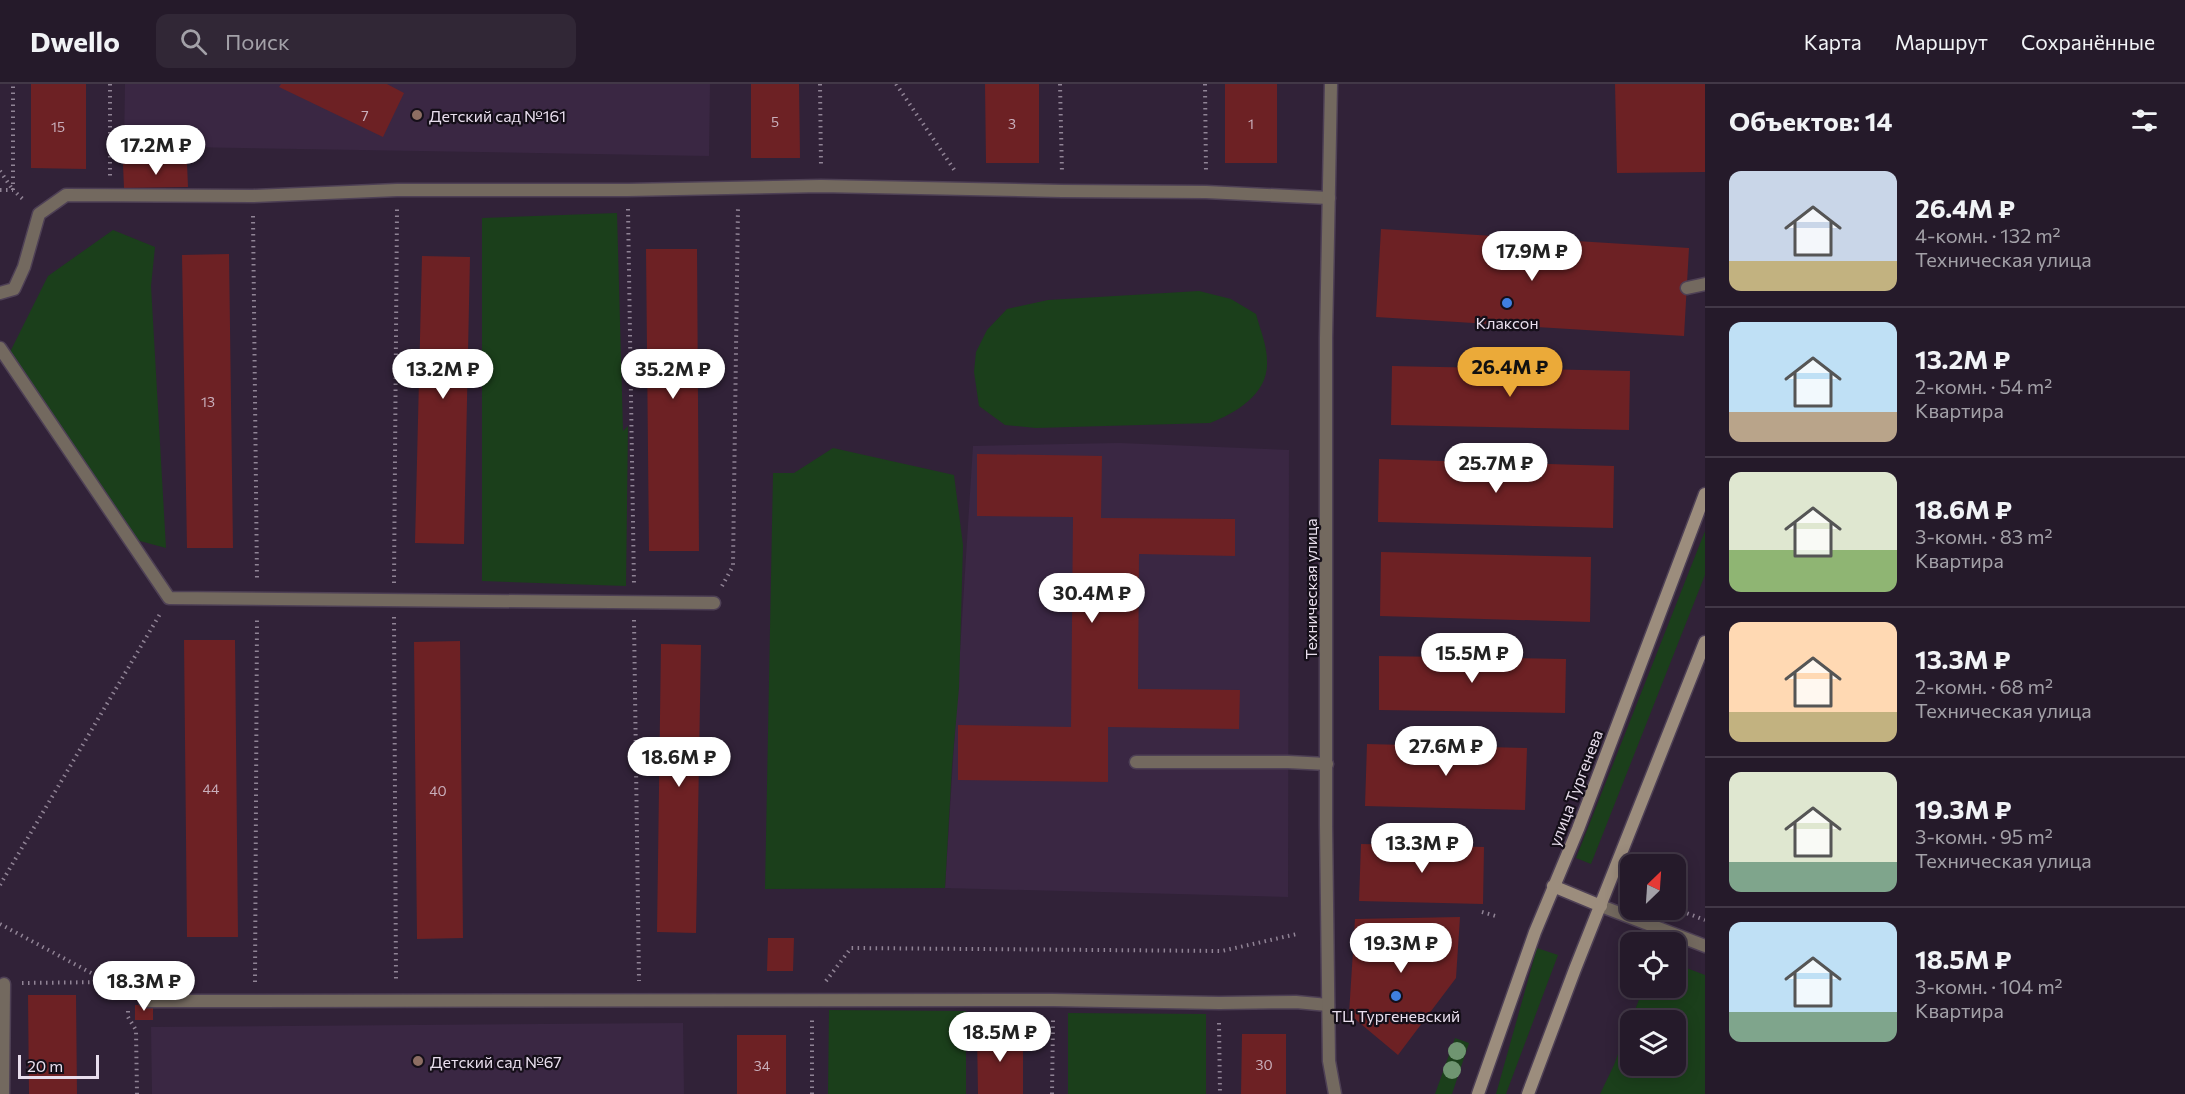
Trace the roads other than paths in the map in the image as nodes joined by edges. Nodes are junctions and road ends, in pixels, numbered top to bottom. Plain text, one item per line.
1 (1331, 84) edge
2 (1329, 198) junction
3 (1705, 284) edge
4 (1687, 288) dead end
5 (0, 293) edge
6 (0, 348) edge
7 (1705, 494) edge
8 (714, 603) road end
9 (1705, 642) edge
10 (1136, 762) dead end
11 (1327, 764) junction
12 (1553, 886) junction
13 (1601, 906) junction
14 (1705, 946) edge
15 (4, 984) road end
16 (145, 1001) road end
17 (1328, 1005) junction
18 (3, 1094) edge
19 (1335, 1094) edge
20 (1478, 1094) edge
21 (1528, 1094) edge

1 - 2 street, Техническая улица
2 - 5 street
2 - 11 street, Техническая улица
3 - 4 street
6 - 8 street
7 - 12 main road, улица Тургенева
9 - 13 main road
10 - 11 street
11 - 17 street, Техническая улица
12 - 13 main road
12 - 20 main road, улица Тургенева
13 - 14 street
13 - 21 main road
15 - 18 street
16 - 17 street
17 - 19 street, Техническая улица

